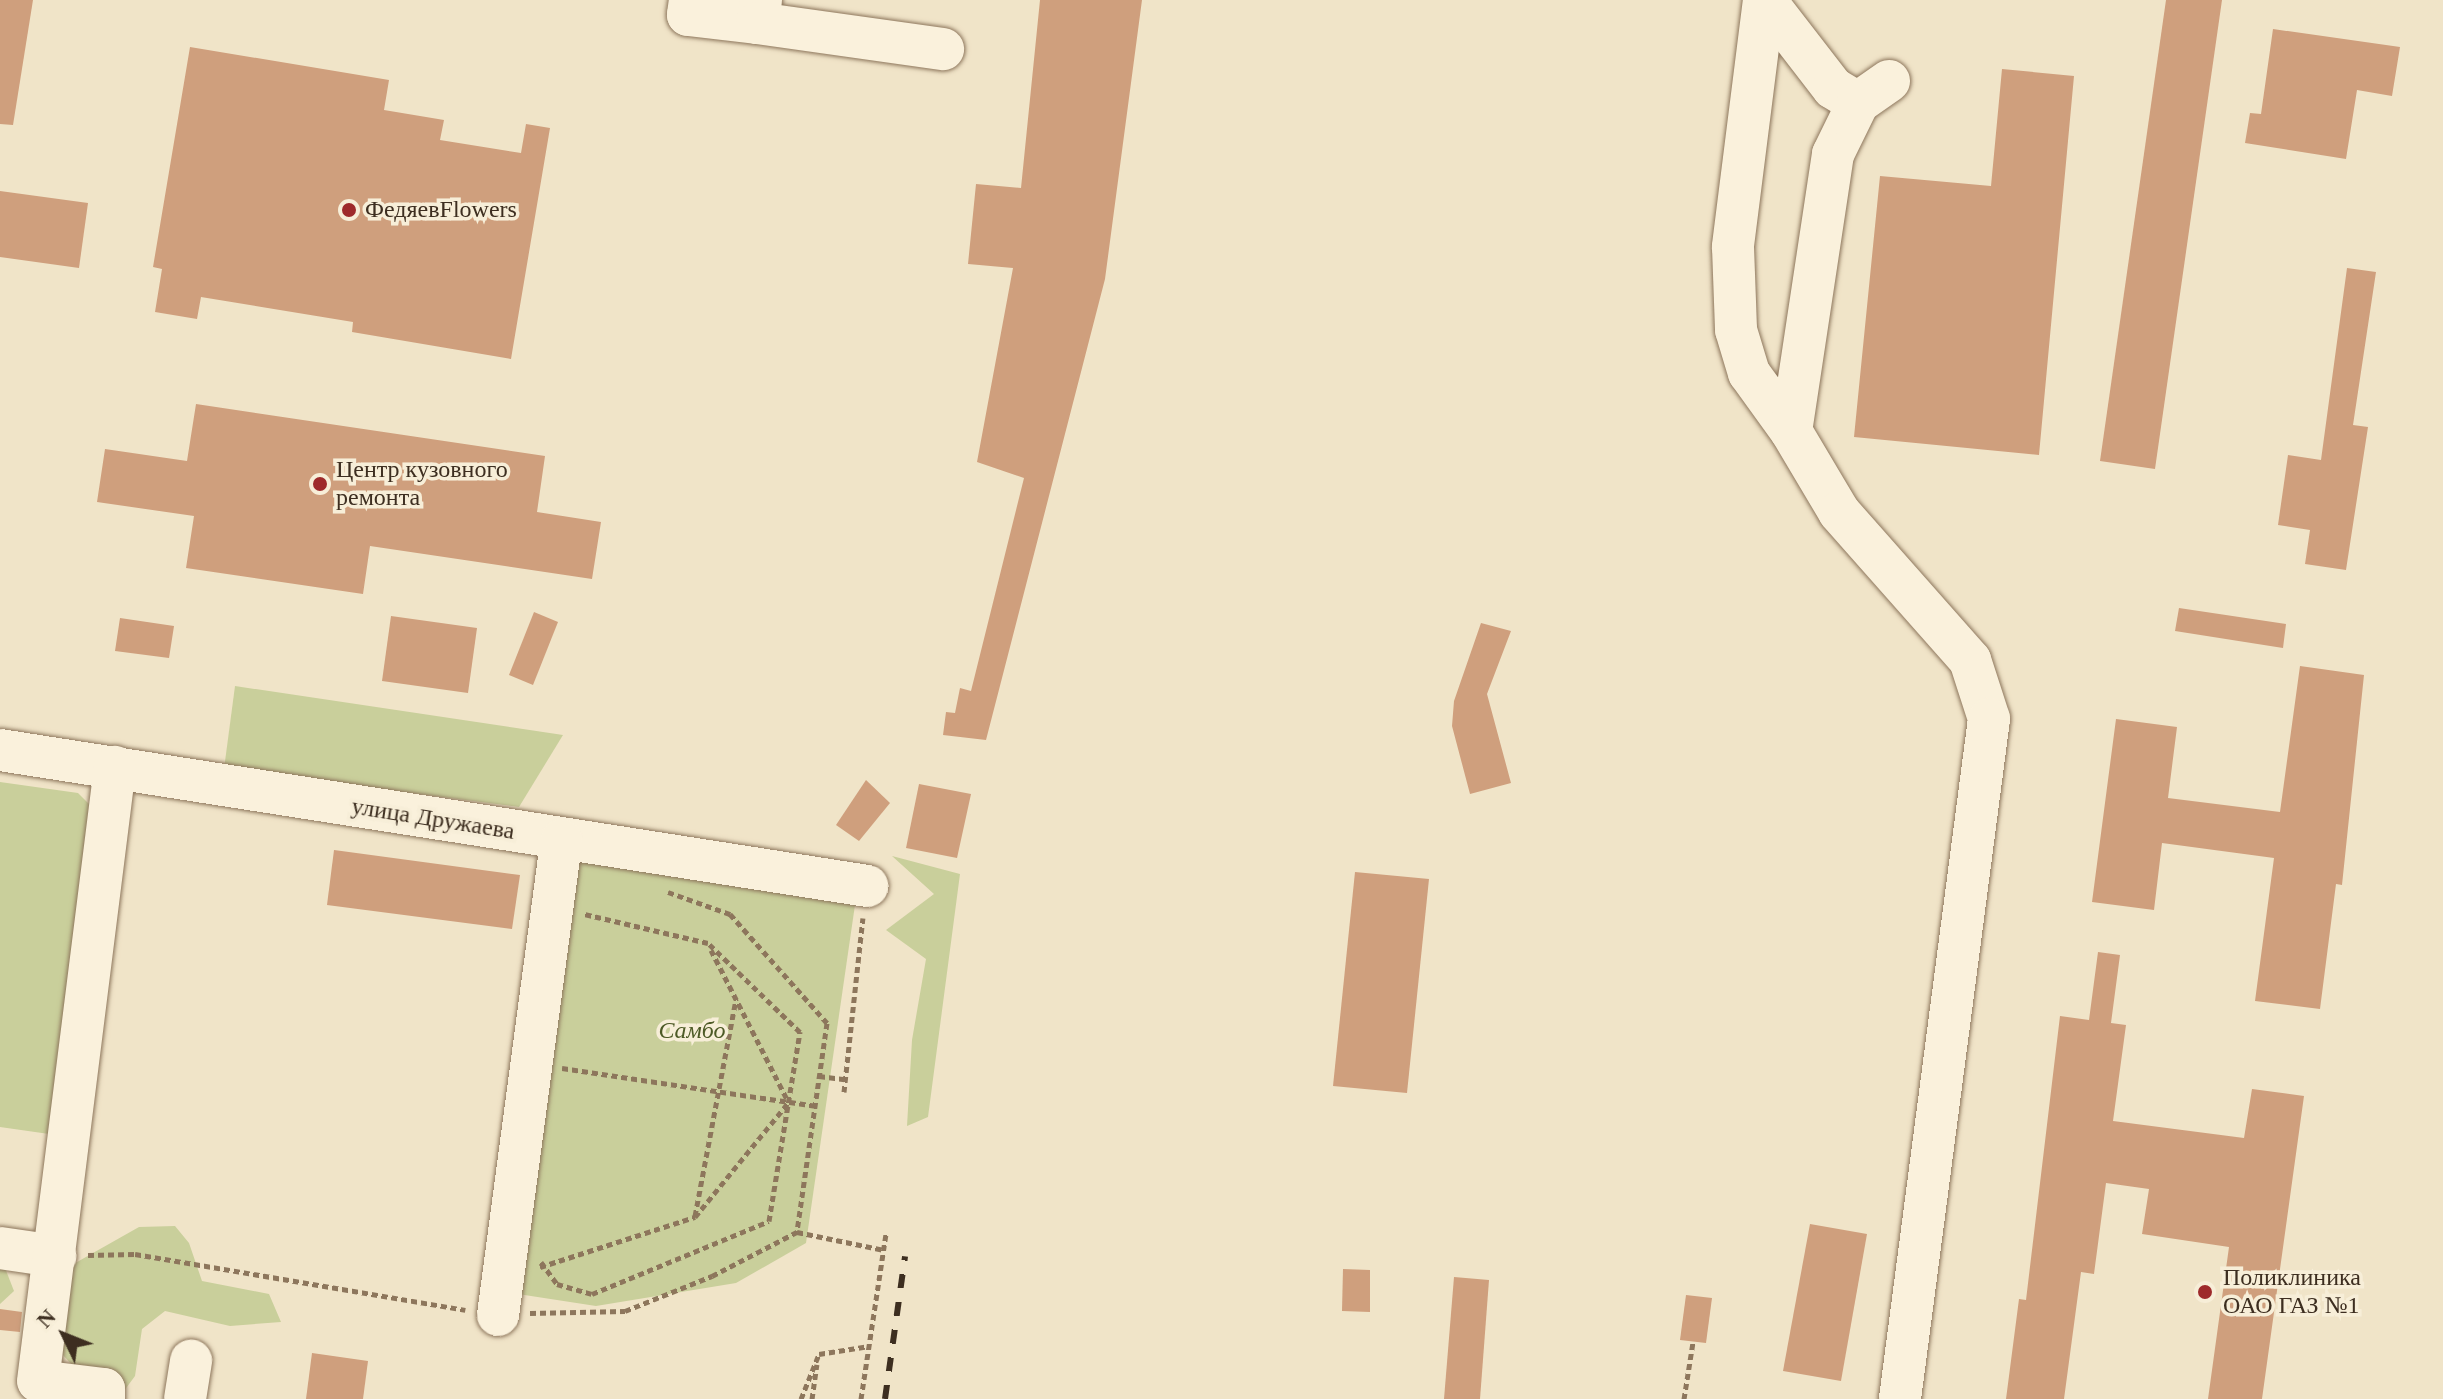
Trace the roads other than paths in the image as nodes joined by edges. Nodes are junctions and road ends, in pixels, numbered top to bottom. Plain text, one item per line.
1 (690, 0) edge
2 (1765, 0) edge
3 (759, 11) edge
4 (943, 49) dead end
5 (1791, 431) junction
6 (0, 750) edge
7 (115, 767) junction
8 (561, 840) junction
9 (867, 886) road end
10 (0, 1248) edge
11 (55, 1256) junction
12 (498, 1315) road end
13 (104, 1399) edge
14 (1900, 1399) edge

1 - 3 street
2 - 5 street
2 - 5 street
3 - 4 street
5 - 14 street
6 - 7 street, улица Дружаева
7 - 8 street, улица Дружаева
7 - 11 street
8 - 9 street, улица Дружаева
8 - 12 street
10 - 11 street
11 - 13 street

